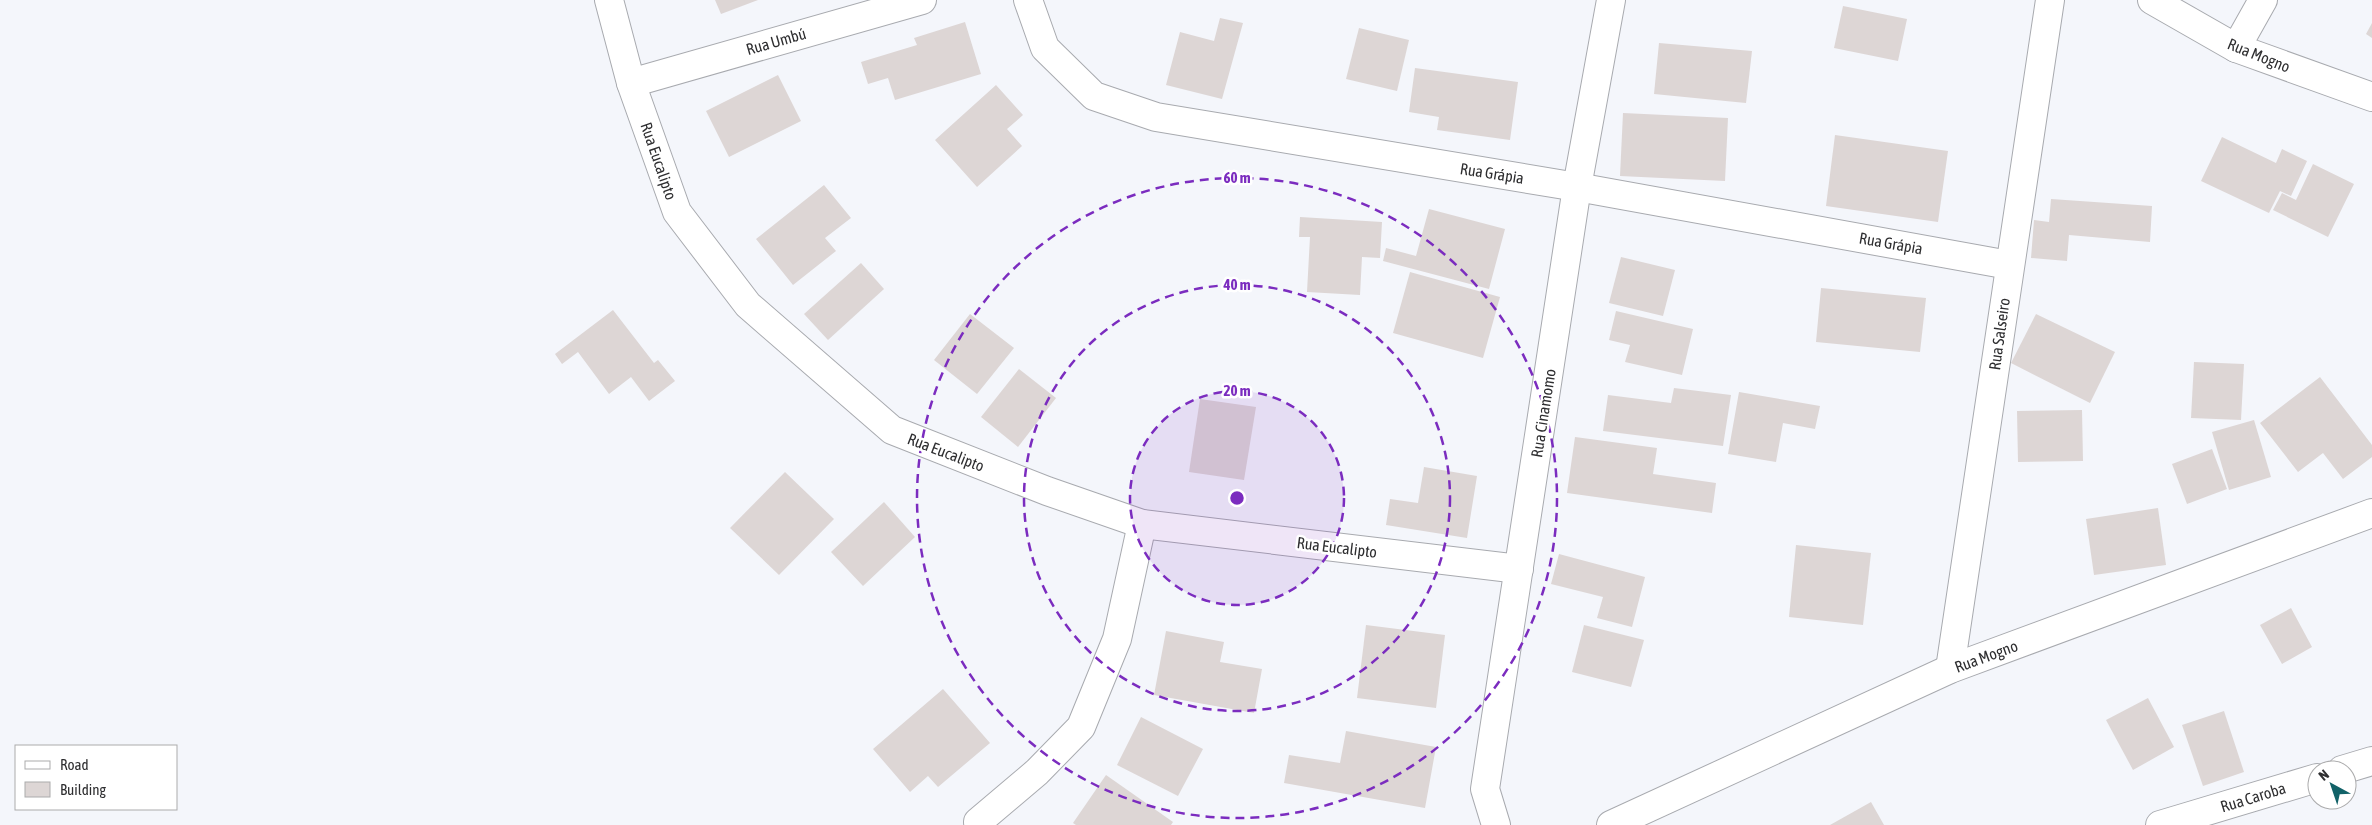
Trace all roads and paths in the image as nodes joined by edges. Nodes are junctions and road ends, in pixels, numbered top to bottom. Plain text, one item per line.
1 (609, 0) edge
2 (922, 0) edge
3 (1028, 0) edge
4 (1611, 0) edge
5 (2050, 0) edge
6 (2152, 0) edge
7 (2263, 0) edge
8 (2236, 48) junction
9 (631, 83) junction
10 (2372, 96) edge
11 (1578, 187) junction
12 (2009, 265) junction
13 (2372, 513) edge
14 (1142, 524) junction
15 (1519, 569) junction
16 (1950, 669) junction
17 (2372, 761) edge
18 (2357, 766) edge
19 (2307, 781) edge
20 (978, 822) dead end
21 (1496, 825) edge
22 (1611, 825) edge
23 (2160, 825) edge

1 - 9 street, Rua Eucalipto
2 - 9 street, Rua Umbú
3 - 11 street, Rua Grápia
4 - 11 street, Rua Cinamomo
5 - 12 street, Rua Salseiro
6 - 8 street, Rua Mogno
7 - 8 street
8 - 10 street, Rua Mogno
9 - 14 street, Rua Eucalipto
11 - 12 street, Rua Grápia
11 - 15 street, Rua Cinamomo
12 - 16 street, Rua Salseiro
13 - 16 street, Rua Mogno
14 - 15 street, Rua Eucalipto
14 - 20 street
15 - 21 street, Rua Cinamomo
16 - 22 street, Rua Mogno
17 - 18 street
19 - 23 street, Rua Caroba

